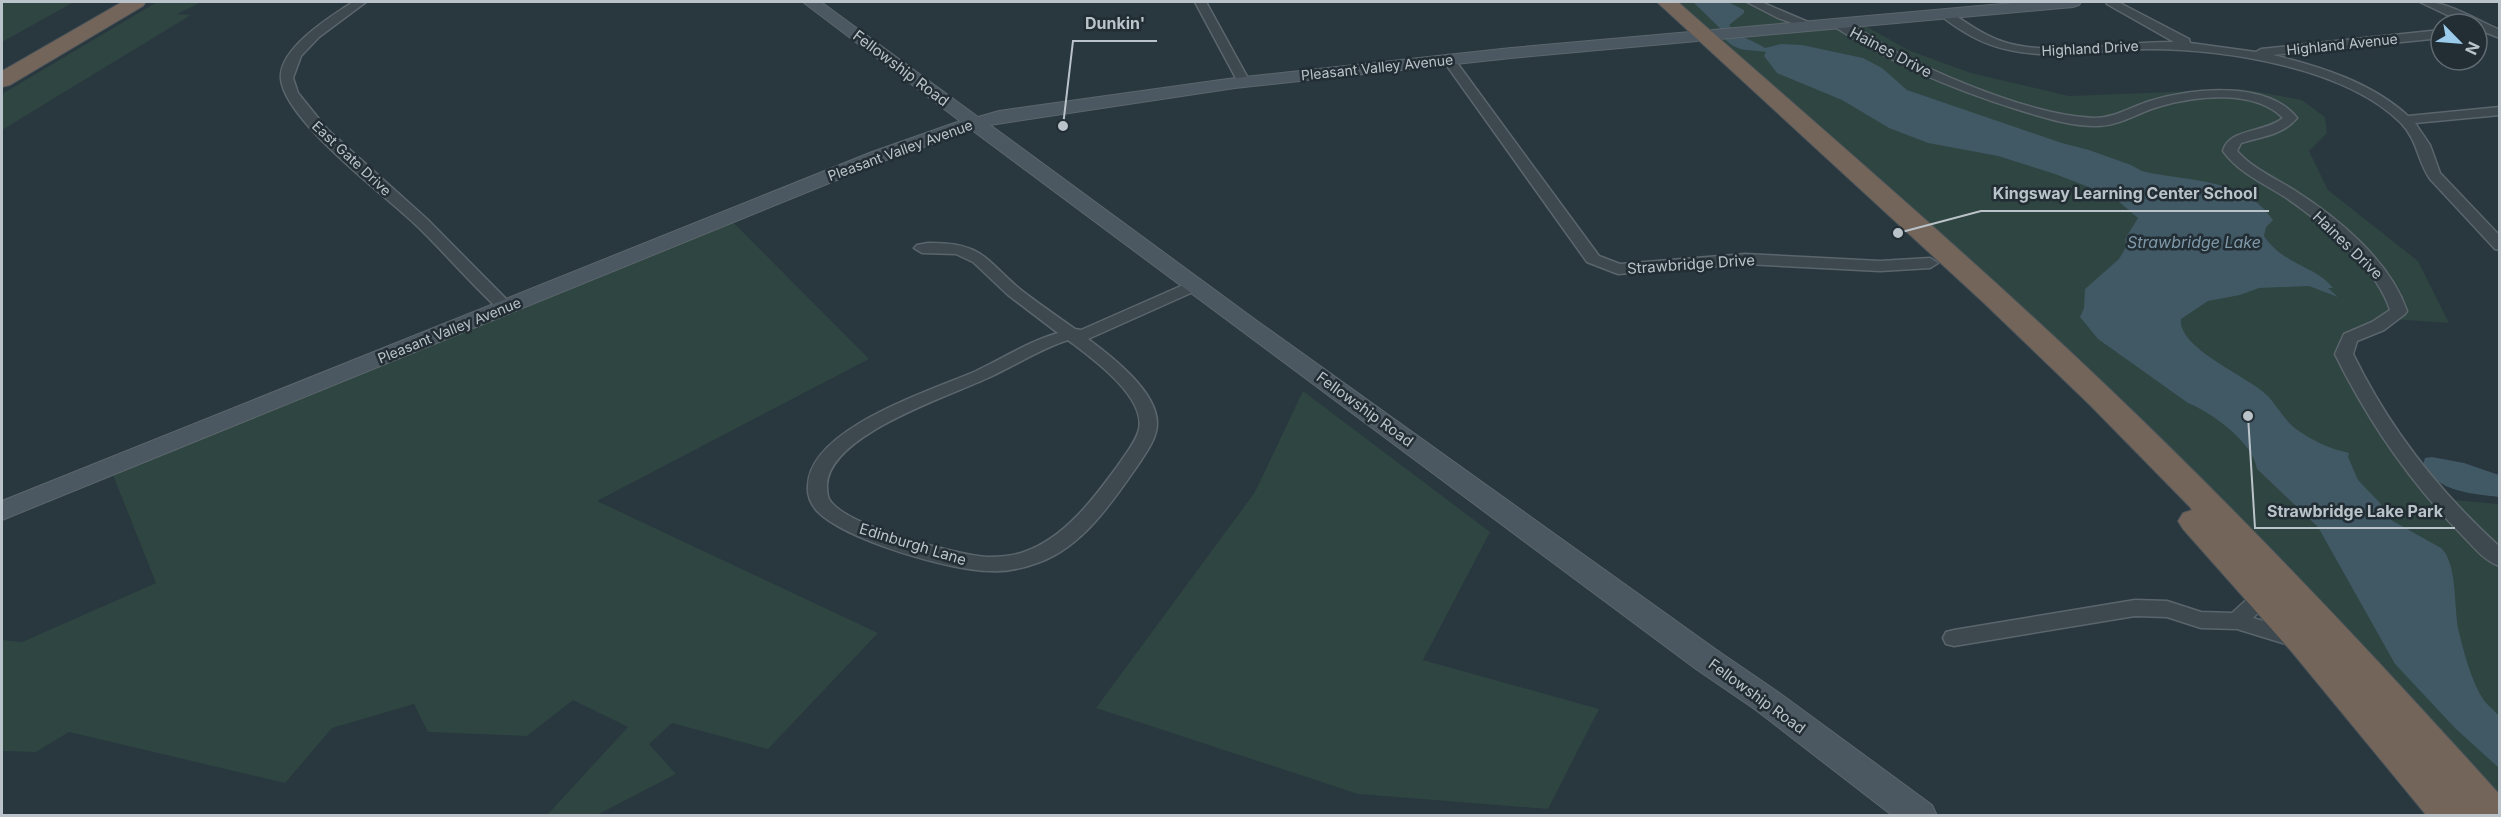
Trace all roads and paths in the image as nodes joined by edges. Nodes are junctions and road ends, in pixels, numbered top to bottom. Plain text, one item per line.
1 (99, 2) edge
2 (136, 2) edge
3 (360, 2) edge
4 (811, 2) edge
5 (1200, 2) edge
6 (1648, 2) edge
7 (1666, 2) edge
8 (1753, 2) edge
9 (2073, 2) edge
10 (2111, 2) edge
11 (2426, 2) edge
12 (2449, 12) edge
13 (1946, 14) junction
14 (1839, 24) junction
15 (1809, 25) junction
16 (1703, 35) junction
17 (2429, 35) edge
18 (2205, 47) junction
19 (2243, 53) junction
20 (2, 57) edge
21 (1448, 59) junction
22 (2, 80) edge
23 (1244, 82) junction
24 (2499, 111) edge
25 (2406, 120) junction
26 (975, 122) junction
27 (2499, 221) edge
28 (2480, 223) junction
29 (2499, 246) edge
30 (922, 248) dead end
31 (1930, 263) junction
32 (1191, 281) junction
33 (505, 307) junction
34 (1072, 334) junction
35 (2, 511) edge
36 (2499, 559) edge
37 (2263, 596) junction
38 (2237, 621) junction
39 (1954, 638) dead end
40 (2305, 642) junction
41 (1920, 816) edge
42 (2454, 816) edge
43 (2491, 816) edge

1 - 20 highway
2 - 22 highway
3 - 33 street, East Gate Drive
4 - 26 street, Fellowship Road
5 - 23 street
6 - 16 highway
7 - 16 highway
8 - 15 street
9 - 13 street, Pleasant Valley Avenue
10 - 18 street
11 - 12 street
13 - 14 street, Pleasant Valley Avenue
13 - 18 street, Highland Drive
14 - 15 street, Pleasant Valley Avenue
14 - 36 street, Haines Drive
15 - 16 street, Pleasant Valley Avenue
16 - 21 street, Pleasant Valley Avenue
16 - 31 highway
16 - 43 highway
17 - 19 street, Highland Avenue
18 - 19 street, Highland Drive
19 - 25 street
21 - 23 street, Pleasant Valley Avenue
21 - 31 street, Strawbridge Drive
23 - 26 street, Pleasant Valley Avenue
24 - 25 street
25 - 28 street
26 - 32 street, Fellowship Road
26 - 33 street, Pleasant Valley Avenue
27 - 28 street
28 - 29 street
30 - 34 street
31 - 37 highway
32 - 34 street, Edinburgh Lane
32 - 41 street, Fellowship Road
33 - 35 street, Pleasant Valley Avenue
34 - 34 street, Edinburgh Lane
37 - 38 street
37 - 40 highway
38 - 39 street
38 - 40 street
40 - 42 highway

